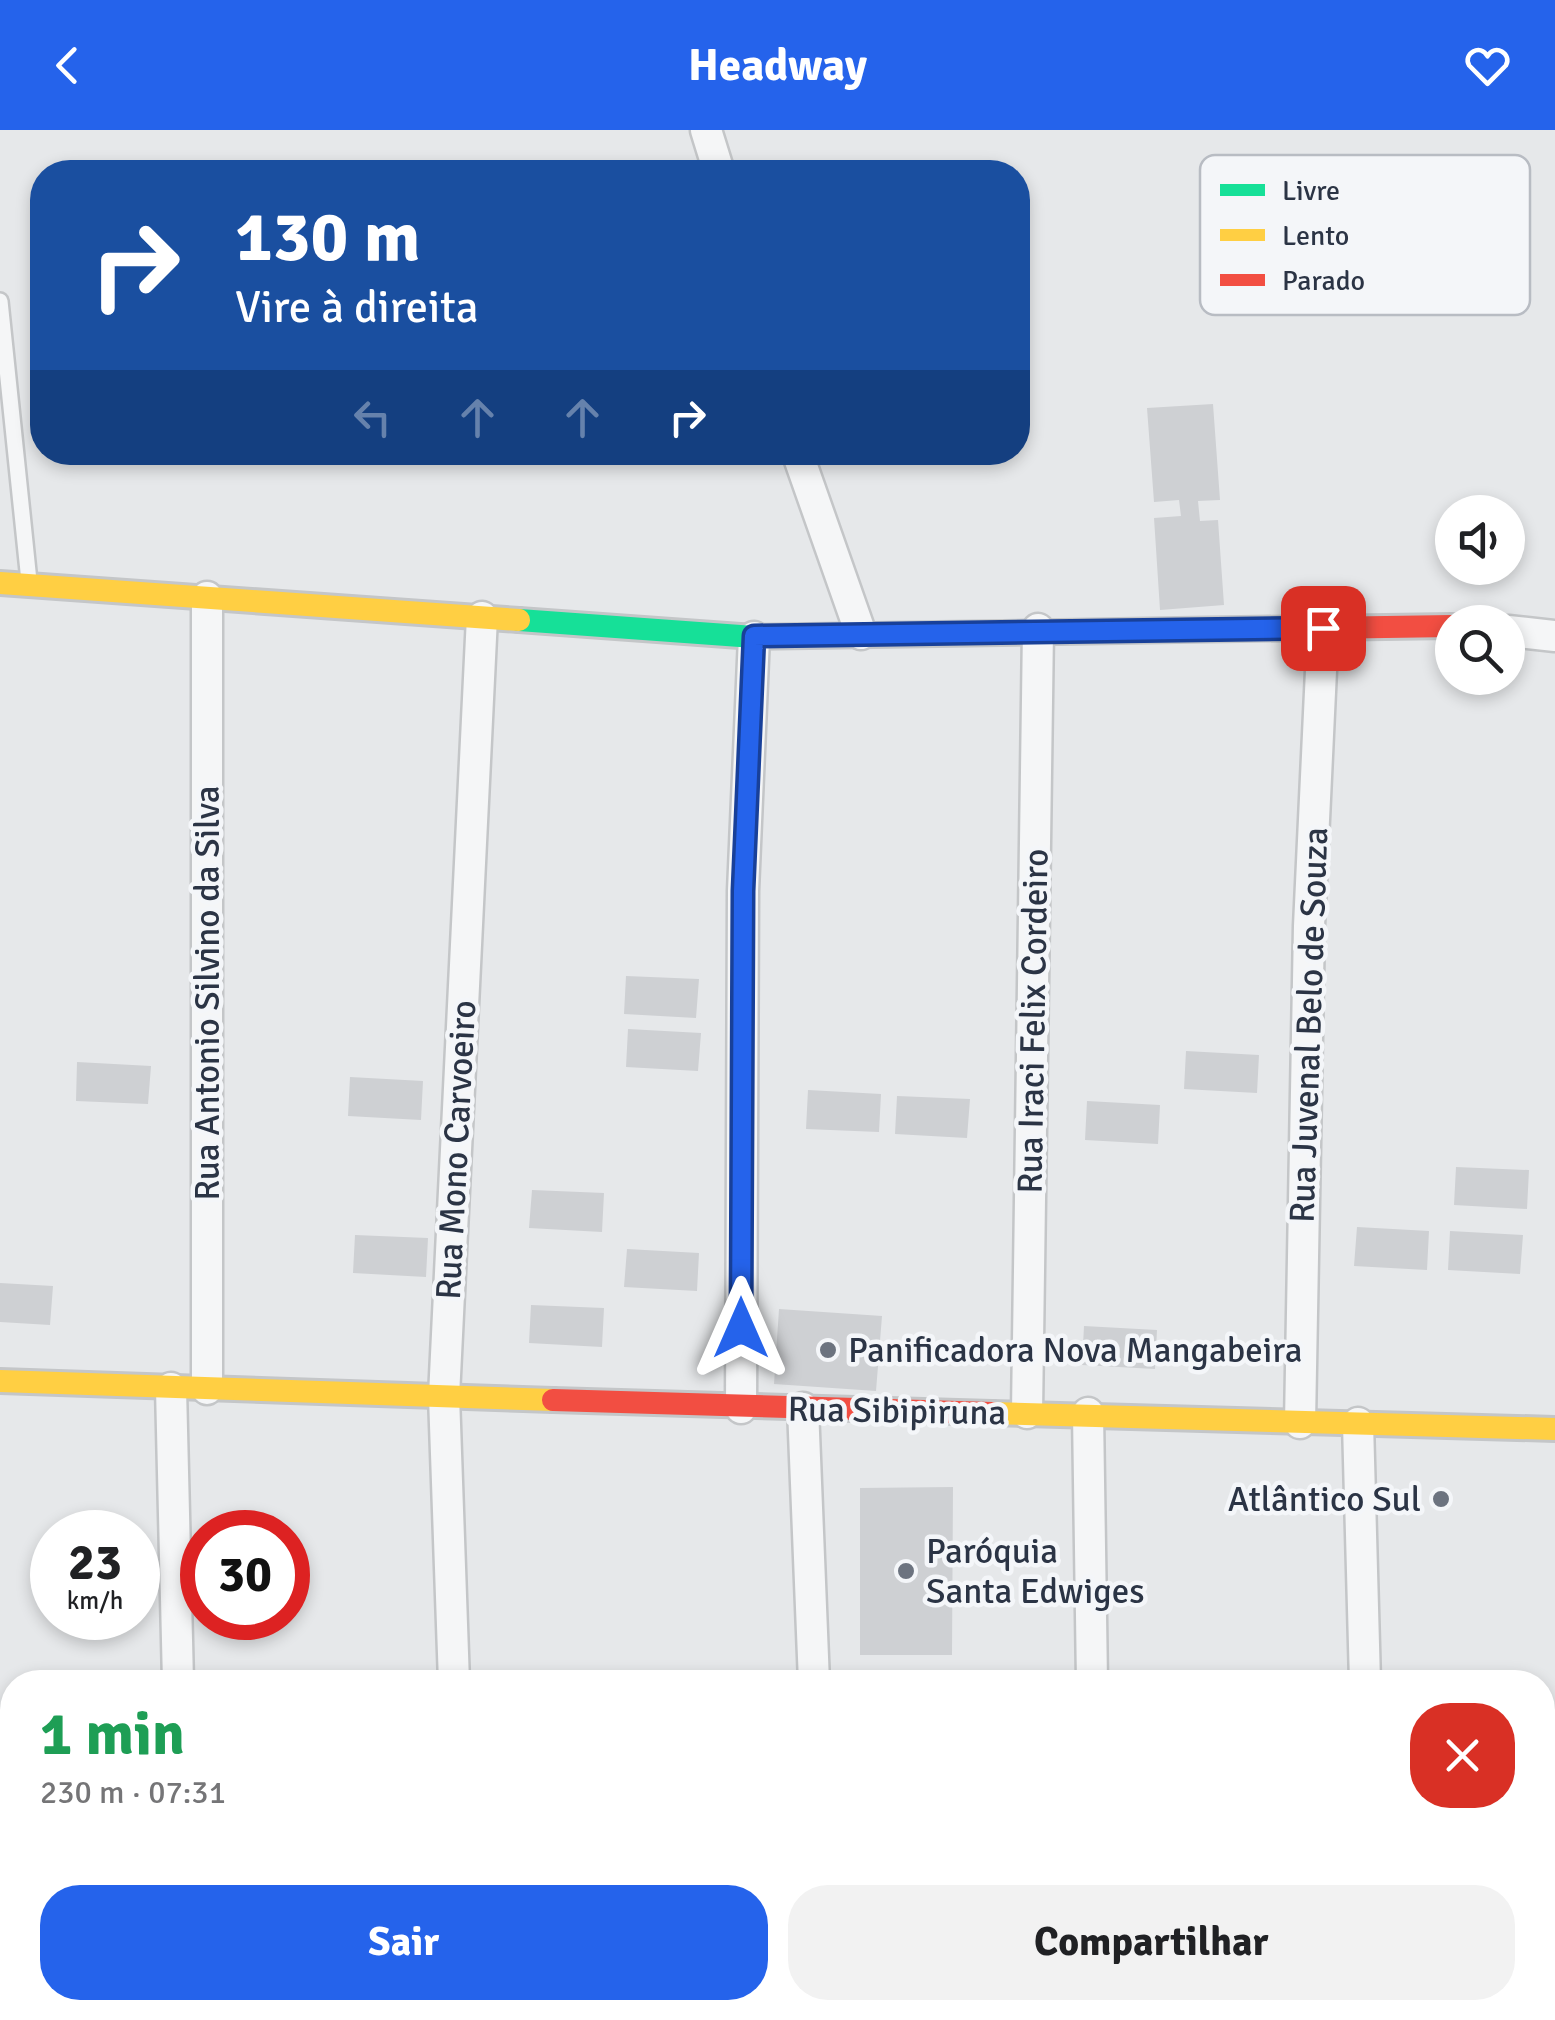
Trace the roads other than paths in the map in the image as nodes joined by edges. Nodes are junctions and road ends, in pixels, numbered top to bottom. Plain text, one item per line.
1 (706, 130) edge
2 (715, 160) edge
3 (0, 302) edge
4 (801, 465) edge
5 (0, 583) edge
6 (30, 585) junction
7 (207, 597) junction
8 (482, 617) junction
9 (1435, 626) edge
10 (1323, 628) junction
11 (1038, 629) junction
12 (1525, 633) edge
13 (861, 634) junction
14 (754, 636) junction
15 (1555, 636) edge
16 (0, 1381) edge
17 (171, 1388) junction
18 (207, 1388) junction
19 (444, 1396) junction
20 (741, 1408) junction
21 (802, 1408) junction
22 (1027, 1413) junction
23 (1088, 1413) junction
24 (1358, 1423) junction
25 (1300, 1424) junction
26 (1555, 1429) edge
27 (178, 1670) edge
28 (454, 1670) edge
29 (813, 1670) edge
30 (1092, 1670) edge
31 (1365, 1670) edge

1 - 2 street
3 - 6 lane
4 - 13 street
5 - 6 street
6 - 7 street
7 - 8 street
7 - 18 street, Rua Antonio Silvino da Silva
8 - 14 street
8 - 19 street, Rua Mono Carvoeiro
9 - 10 street
10 - 11 street
10 - 25 street, Rua Juvenal Belo de Souza
11 - 13 street
11 - 22 street, Rua Iraci Felix Cordeiro
12 - 15 street
13 - 14 street
14 - 20 street
16 - 17 street, Rua Sibipiruna
17 - 18 street, Rua Sibipiruna
17 - 27 street
18 - 19 street, Rua Sibipiruna
19 - 20 street, Rua Sibipiruna
19 - 28 street, Rua Mono Carvoeiro
20 - 21 street, Rua Sibipiruna
21 - 22 street, Rua Sibipiruna
21 - 29 street
22 - 23 street, Rua Sibipiruna
23 - 25 street, Rua Sibipiruna
23 - 30 street
24 - 25 street, Rua Sibipiruna
24 - 26 street, Rua Sibipiruna
24 - 31 street

